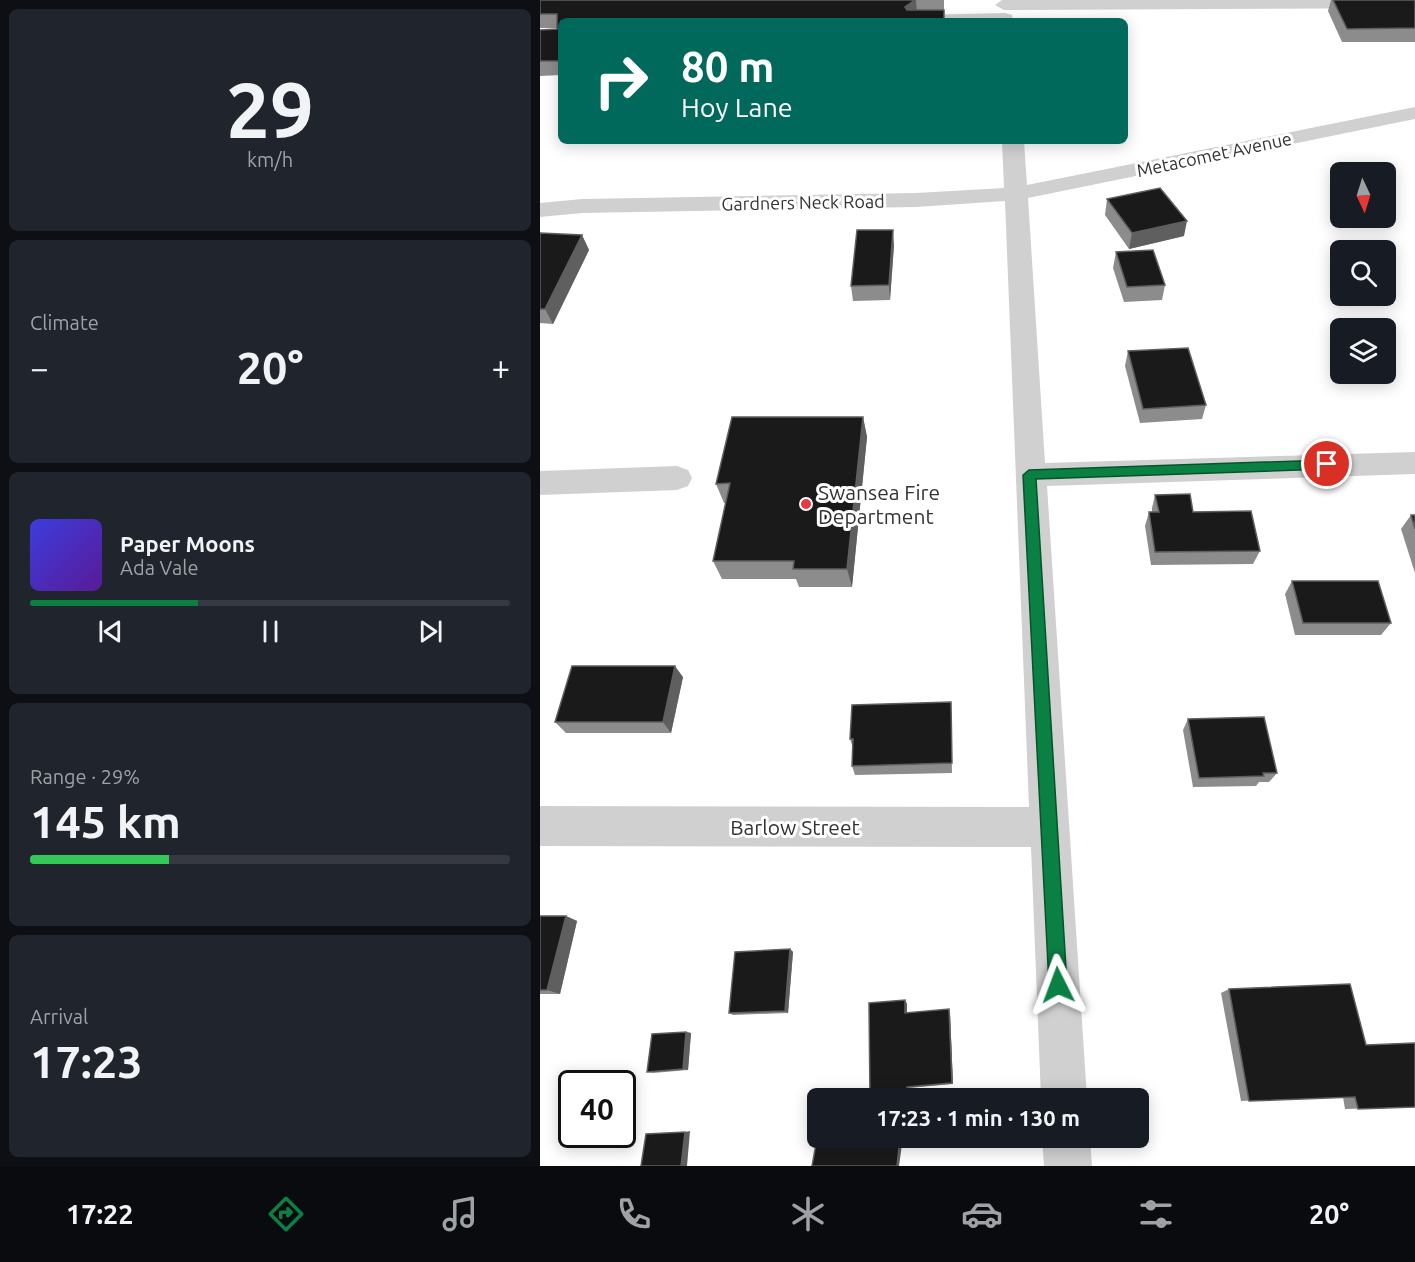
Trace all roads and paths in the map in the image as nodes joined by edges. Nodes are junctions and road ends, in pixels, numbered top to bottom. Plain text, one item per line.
1 (1415, 3) edge
2 (1004, 11) edge
3 (943, 18) edge
4 (1415, 112) edge
5 (1012, 144) edge
6 (1014, 194) junction
7 (540, 210) edge
8 (1415, 463) edge
9 (1029, 475) junction
10 (677, 478) dead end
11 (540, 483) edge
12 (540, 826) edge
13 (1049, 827) junction
14 (1063, 1088) edge
15 (1067, 1148) edge
16 (1068, 1166) edge

1 - 2 street
2 - 3 street
4 - 6 street, Metacomet Avenue
5 - 6 street
6 - 7 street, Gardners Neck Road
6 - 9 street
8 - 9 street
9 - 13 street
10 - 11 street
12 - 13 street, Barlow Street
13 - 14 street
15 - 16 street

